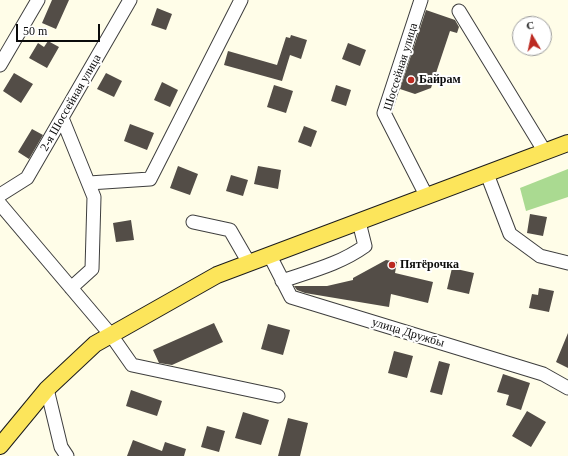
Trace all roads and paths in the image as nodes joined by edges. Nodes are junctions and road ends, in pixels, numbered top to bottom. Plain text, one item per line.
1 (38, 0) edge
2 (130, 0) edge
3 (241, 0) edge
4 (421, 0) edge
5 (459, 11) dead end
6 (0, 65) edge
7 (62, 118) junction
8 (568, 143) edge
9 (545, 152) junction
10 (487, 174) junction
11 (89, 183) junction
12 (0, 195) edge
13 (427, 197) junction
14 (0, 204) edge
15 (193, 222) dead end
16 (360, 222) junction
17 (270, 256) junction
18 (249, 263) junction
19 (568, 263) edge
20 (282, 281) junction
21 (71, 288) junction
22 (111, 335) junction
23 (47, 388) junction
24 (568, 388) edge
25 (278, 396) dead end
26 (0, 446) edge
27 (67, 456) edge

1 - 6 street
2 - 7 street, 2-я Шоссейная улица
3 - 11 street
4 - 13 street, Шоссейная улица
5 - 9 street
7 - 11 street
7 - 12 street, 2-я Шоссейная улица
8 - 9 main road
9 - 10 main road
10 - 13 main road
10 - 19 street
11 - 21 street
13 - 16 main road
14 - 21 street
15 - 18 street
16 - 17 main road
16 - 20 street
17 - 18 main road
17 - 20 street, улица Дружбы
18 - 22 main road
20 - 24 street, улица Дружбы
21 - 22 street
22 - 23 main road
22 - 25 street
23 - 26 main road
23 - 27 street

